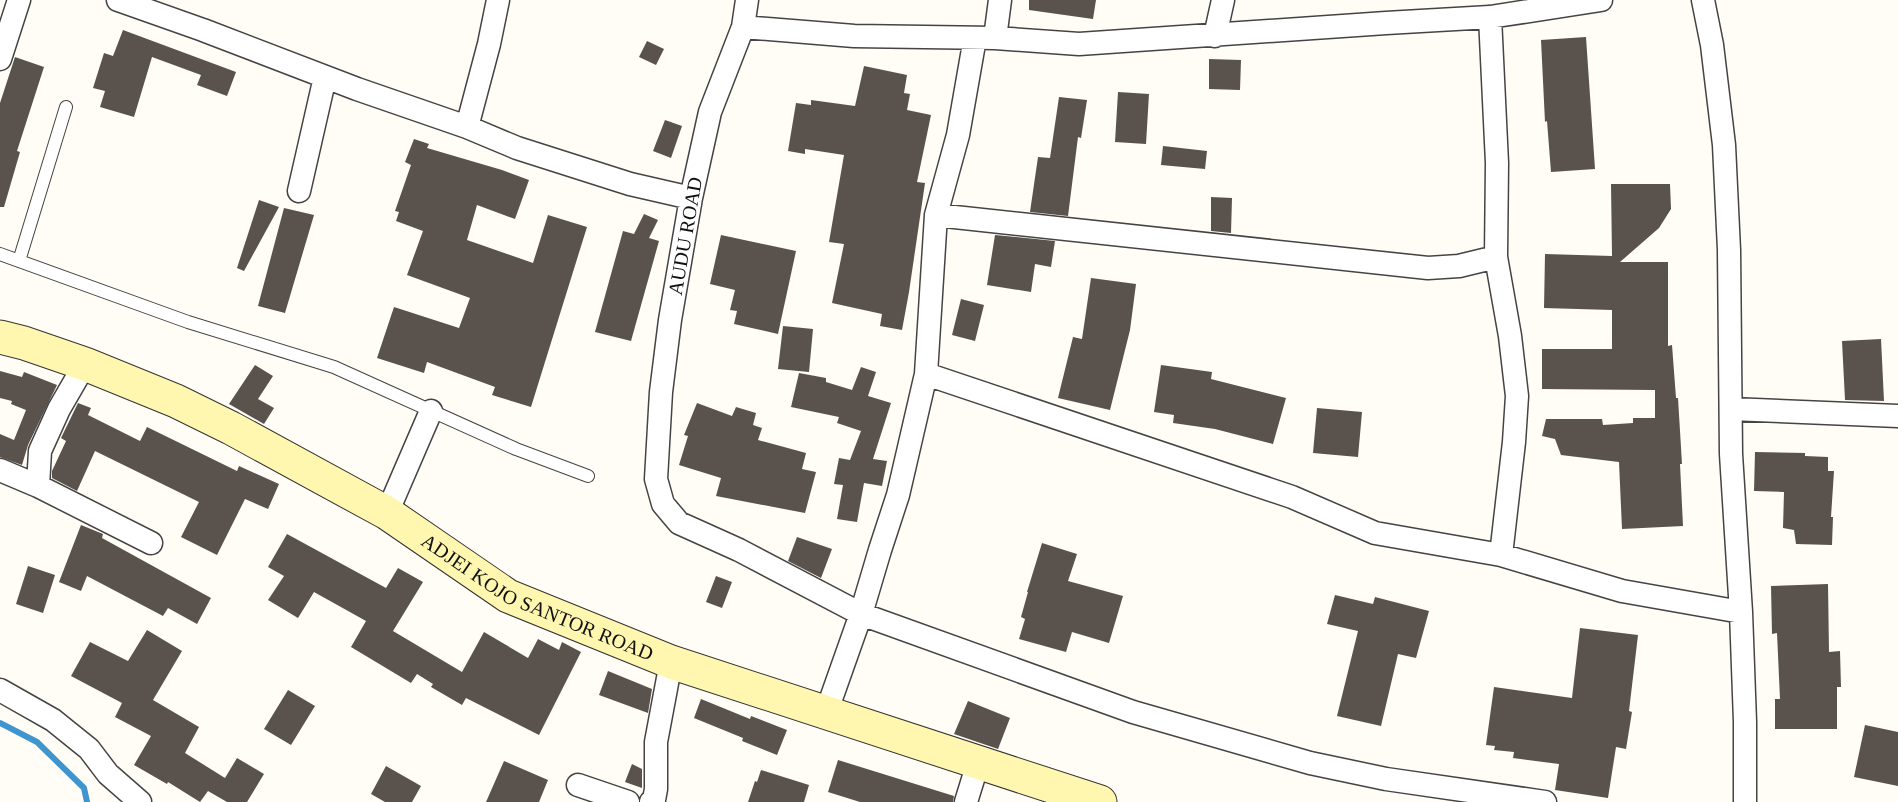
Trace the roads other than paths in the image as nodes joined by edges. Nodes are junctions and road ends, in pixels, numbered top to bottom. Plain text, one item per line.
1 (19, 0) edge
2 (118, 0) edge
3 (498, 0) edge
4 (747, 0) edge
5 (1000, 0) edge
6 (1223, 0) edge
7 (1601, 0) edge
8 (1703, 0) edge
9 (1490, 17) junction
10 (743, 27) junction
11 (1215, 36) junction
12 (985, 38) junction
13 (0, 59) edge
14 (325, 77) junction
15 (66, 107) dead end
16 (467, 127) junction
17 (299, 191) dead end
18 (691, 198) junction
19 (936, 215) junction
20 (0, 254) edge
21 (1496, 257) junction
22 (19, 261) junction
23 (0, 337) edge
24 (85, 364) junction
25 (926, 375) junction
26 (1731, 409) junction
27 (431, 411) junction
28 (1898, 416) edge
29 (0, 470) edge
30 (588, 476) dead end
31 (38, 486) junction
32 (387, 513) junction
33 (151, 543) dead end
34 (1502, 555) junction
35 (1741, 612) junction
36 (861, 614) junction
37 (671, 662) junction
38 (0, 690) edge
39 (826, 713) junction
40 (978, 763) junction
41 (578, 785) dead end
42 (140, 802) edge
43 (628, 802) edge
44 (651, 802) edge
45 (966, 802) edge
46 (1100, 802) edge
47 (1545, 802) edge
48 (1745, 802) edge

1 - 13 street
2 - 14 street
3 - 16 street
4 - 10 street, AUDU ROAD
5 - 12 street
6 - 11 street
7 - 9 street
8 - 26 street
9 - 11 street
9 - 21 street
10 - 12 street
10 - 18 street, AUDU ROAD
11 - 12 street
12 - 19 street
14 - 16 street
14 - 17 street
15 - 22 lane
16 - 18 street
18 - 36 street, AUDU ROAD
19 - 21 street
19 - 25 street
20 - 22 lane
21 - 34 street
22 - 27 lane
23 - 24 street, ADJEI KOJO SANTOR ROAD
24 - 31 street
24 - 32 street, ADJEI KOJO SANTOR ROAD
25 - 34 street
25 - 36 street
26 - 28 street
26 - 35 street
27 - 30 lane
27 - 32 street
29 - 31 street
31 - 33 street
32 - 37 street, ADJEI KOJO SANTOR ROAD
34 - 35 street
35 - 48 street
36 - 39 street
36 - 47 street, AUDU ROAD
37 - 39 street, ADJEI KOJO SANTOR ROAD
37 - 44 street
38 - 42 street
39 - 40 street, ADJEI KOJO SANTOR ROAD
40 - 45 street
40 - 46 street, ADJEI KOJO SANTOR ROAD
41 - 43 street

